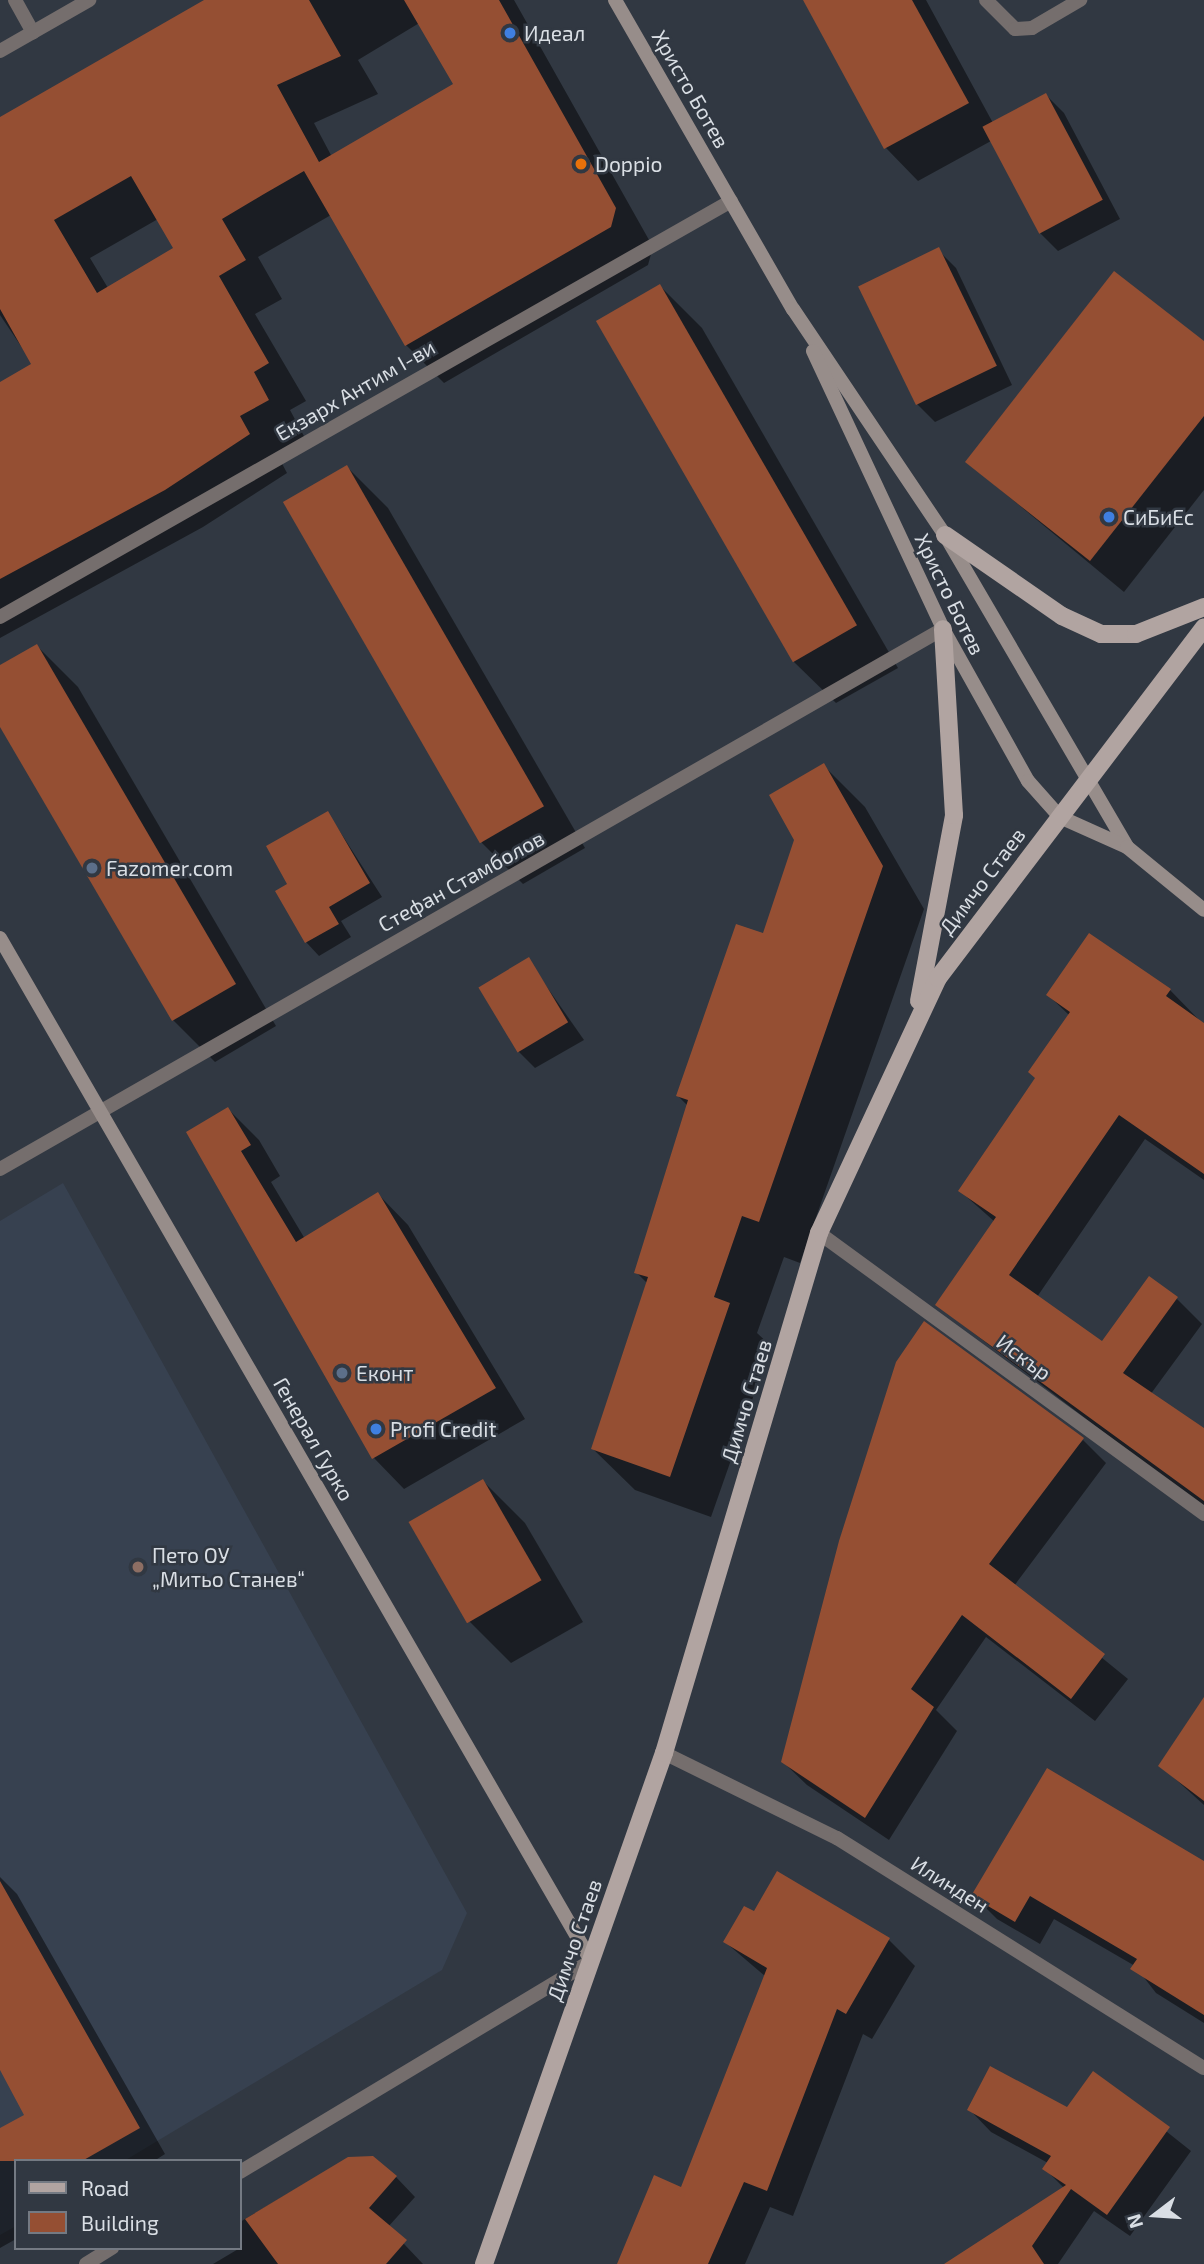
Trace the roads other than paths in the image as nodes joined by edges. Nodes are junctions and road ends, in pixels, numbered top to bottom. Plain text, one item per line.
1 (15, 0) edge
2 (89, 0) edge
3 (615, 0) edge
4 (986, 0) edge
5 (1080, 0) edge
6 (33, 32) junction
7 (0, 51) edge
8 (731, 201) junction
9 (793, 309) junction
10 (945, 535) junction
11 (1204, 607) edge
12 (0, 617) edge
13 (1204, 628) edge
14 (943, 629) junction
15 (1088, 779) junction
16 (1060, 817) junction
17 (1127, 847) junction
18 (1204, 910) edge
19 (0, 938) edge
20 (915, 1021) junction
21 (100, 1112) junction
22 (0, 1170) edge
23 (819, 1233) junction
24 (1204, 1514) edge
25 (664, 1753) junction
26 (591, 1961) junction
27 (1204, 2068) edge
28 (242, 2171) edge
29 (109, 2250) edge
30 (86, 2264) edge
31 (484, 2264) edge

1 - 6 street
2 - 6 street
3 - 8 street, Христо Ботев
4 - 5 street
6 - 7 street
8 - 9 street, Христо Ботев
8 - 12 street, Екзарх Антим I-ви
9 - 10 street, Христо Ботев
9 - 14 street, Христо Ботев
10 - 11 main road
10 - 15 street, Христо Ботев
13 - 15 main road, Димчо Стаев
14 - 16 street, Христо Ботев
14 - 20 main road
14 - 21 street, Стефан Стамболов
15 - 16 main road, Димчо Стаев
15 - 17 street, Христо Ботев
16 - 17 street, Христо Ботев
16 - 20 main road, Димчо Стаев
17 - 18 street, Христо Ботев
19 - 21 street, Генерал Гурко
20 - 23 main road, Димчо Стаев
21 - 22 street, Стефан Стамболов
21 - 26 street, Генерал Гурко
23 - 24 street, Искър
23 - 25 main road, Димчо Стаев
25 - 26 main road, Димчо Стаев
25 - 27 street, Илинден
26 - 28 street
26 - 31 main road, Димчо Стаев
29 - 30 street

